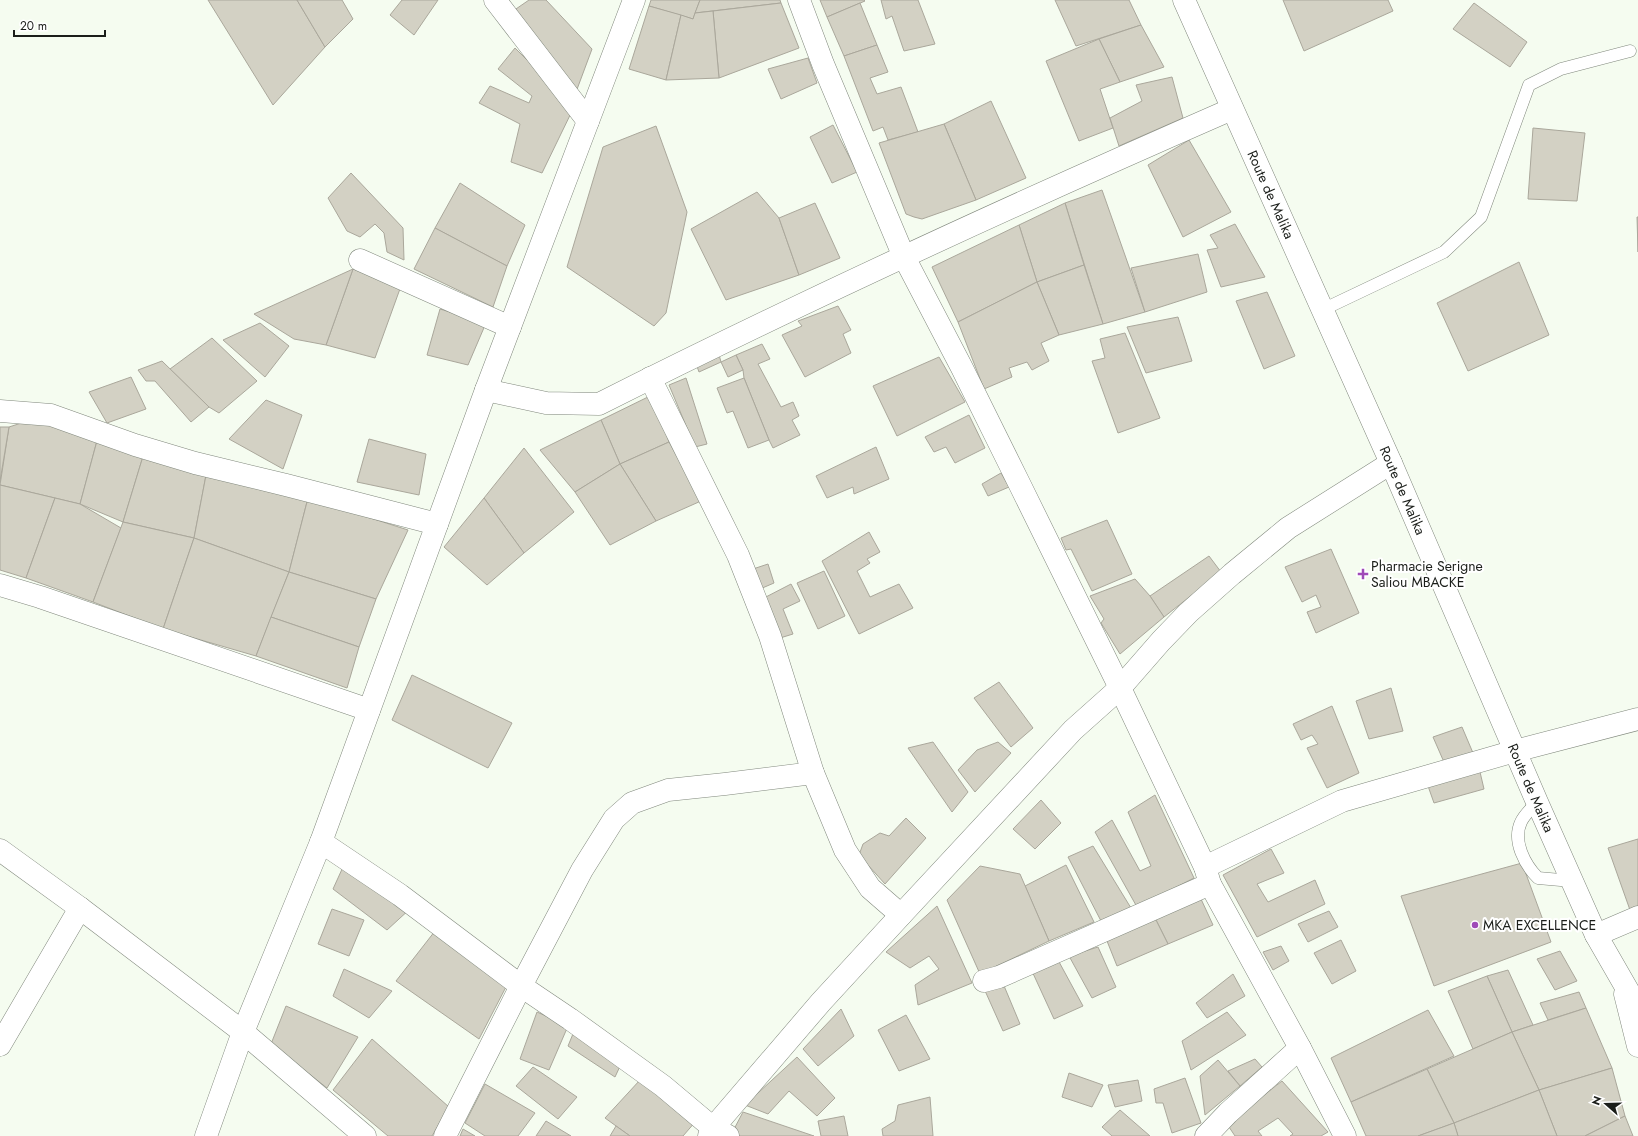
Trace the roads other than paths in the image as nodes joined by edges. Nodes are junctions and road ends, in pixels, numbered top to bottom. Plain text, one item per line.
1 (495, 0) edge
2 (634, 0) edge
3 (799, 0) edge
4 (1184, 0) edge
5 (1630, 51) dead end
6 (1232, 110) junction
7 (588, 121) junction
8 (904, 257) junction
9 (360, 260) dead end
10 (1322, 310) junction
11 (510, 327) junction
12 (650, 378) junction
13 (486, 390) junction
14 (0, 411) edge
15 (1391, 463) junction
16 (437, 524) junction
17 (0, 585) edge
18 (1120, 688) junction
19 (369, 710) junction
20 (1638, 718) edge
21 (1515, 751) junction
22 (813, 772) junction
23 (1537, 802) junction
24 (321, 842) junction
25 (0, 850) edge
26 (1208, 876) junction
27 (1572, 881) junction
28 (80, 908) junction
29 (901, 915) junction
30 (1638, 917) edge
31 (1596, 935) junction
32 (984, 981) dead end
33 (1621, 981) junction
34 (521, 986) junction
35 (1638, 1008) edge
36 (243, 1032) junction
37 (0, 1045) edge
38 (1638, 1046) edge
39 (1300, 1048) junction
40 (717, 1133) edge
41 (206, 1136) edge
42 (365, 1136) edge
43 (445, 1136) edge
44 (1206, 1136) edge
45 (1345, 1136) edge

1 - 7 street
2 - 7 street
3 - 8 street
4 - 6 street, Route de Malika
5 - 10 lane
6 - 8 street
6 - 10 street, Route de Malika
7 - 11 street
8 - 12 street
8 - 18 street
9 - 11 street
10 - 15 street, Route de Malika
11 - 13 street
12 - 13 street
12 - 22 street
13 - 16 street
14 - 16 street
15 - 18 street
15 - 21 street, Route de Malika
16 - 19 street
17 - 19 street
18 - 26 street
18 - 29 street
19 - 24 street
20 - 21 street
21 - 23 street, Route de Malika
21 - 26 street
22 - 29 street
22 - 34 street
23 - 27 street, Route de Malika
23 - 27 lane
24 - 34 street
24 - 36 street
25 - 28 street
26 - 32 street
26 - 39 street
27 - 31 street, Route de Malika
28 - 36 street
28 - 37 street
29 - 40 street
30 - 31 street
31 - 33 street, Route de Malika
33 - 35 street, Route de Malika
33 - 38 street, Route de Malika
34 - 40 street
34 - 43 street
36 - 41 street
36 - 42 street
39 - 44 street
39 - 45 street

